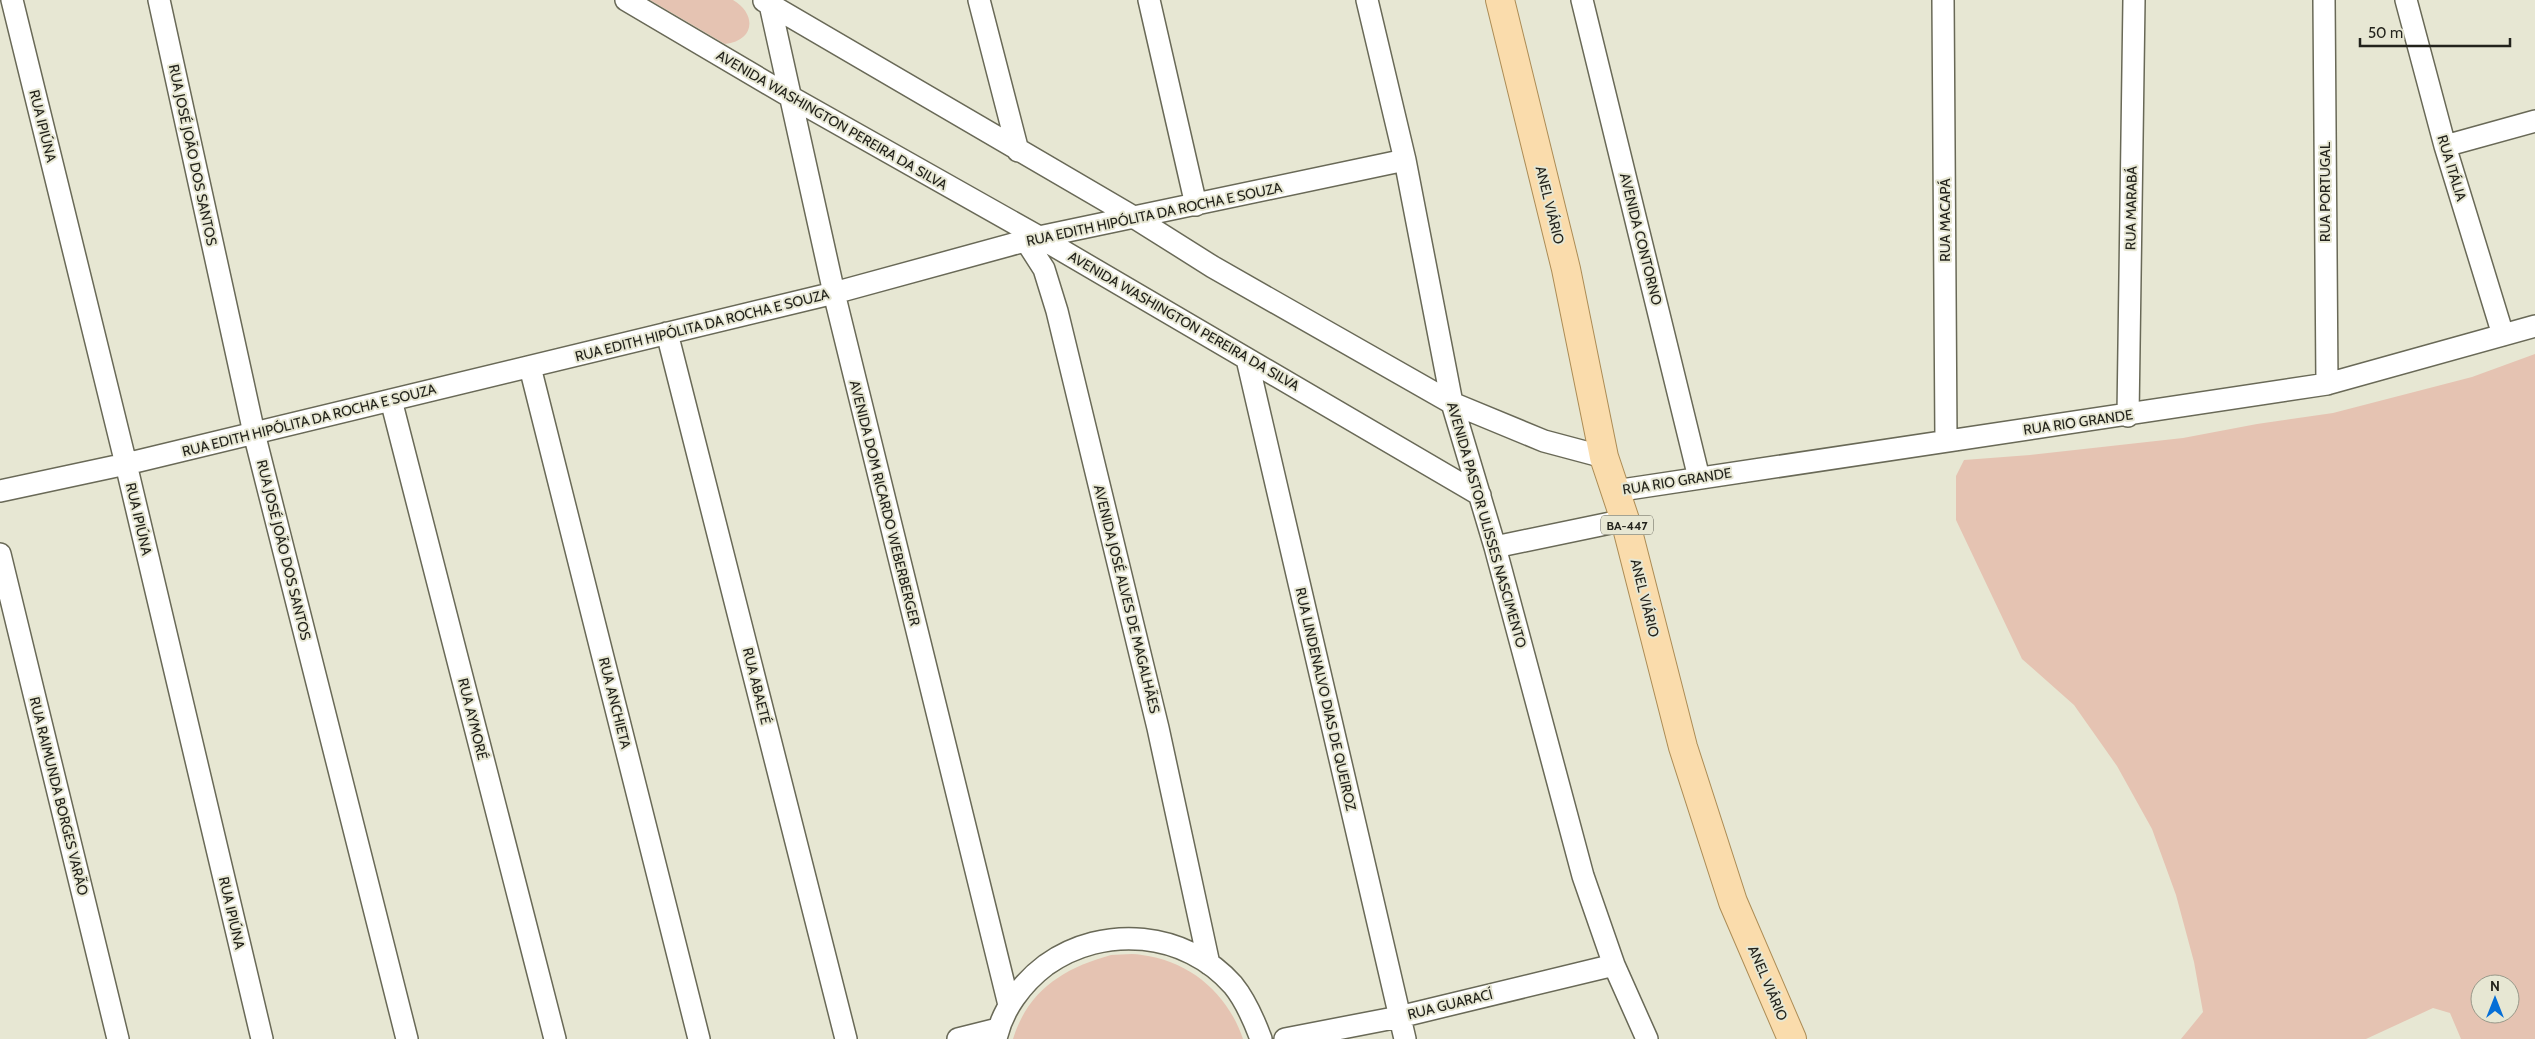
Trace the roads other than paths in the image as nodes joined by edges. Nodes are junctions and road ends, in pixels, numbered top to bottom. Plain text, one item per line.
1 (12, 0) edge
2 (159, 0) edge
3 (626, 0) edge
4 (979, 0) edge
5 (1149, 0) edge
6 (1367, 0) edge
7 (1500, 0) edge
8 (1582, 0) edge
9 (1943, 0) edge
10 (2134, 0) edge
11 (2324, 0) edge
12 (2406, 0) edge
13 (767, 2) edge
14 (789, 96) junction
15 (2535, 122) edge
16 (2445, 146) junction
17 (1018, 151) junction
18 (1405, 160) junction
19 (1196, 205) junction
20 (1132, 216) junction
21 (1033, 239) junction
22 (834, 293) junction
23 (2535, 326) edge
24 (667, 333) junction
25 (2503, 335) junction
26 (1247, 359) junction
27 (530, 367) junction
28 (2327, 384) junction
29 (391, 400) junction
30 (1452, 403) junction
31 (2128, 416) junction
32 (254, 433) junction
33 (1946, 440) junction
34 (1604, 457) junction
35 (126, 464) junction
36 (1699, 478) junction
37 (0, 491) edge
38 (1615, 491) junction
39 (1480, 495) junction
40 (1625, 520) junction
41 (1495, 547) junction
42 (0, 554) edge
43 (1209, 964) junction
44 (1614, 965) junction
45 (1009, 1005) junction
46 (1399, 1017) junction
47 (997, 1034) edge
48 (118, 1039) edge
49 (262, 1039) edge
50 (407, 1039) edge
51 (555, 1039) edge
52 (700, 1039) edge
53 (846, 1039) edge
54 (958, 1039) edge
55 (1261, 1039) edge
56 (1286, 1039) edge
57 (1405, 1039) edge
58 (1647, 1039) edge
59 (1792, 1039) edge

1 - 35 street, RUA IPIÚNA
2 - 32 street, RUA JOSÉ JOÃO DOS SANTOS
3 - 14 street, AVENIDA WASHINGTON PEREIRA DA SILVA
4 - 17 street
5 - 19 street
6 - 18 street, AVENIDA PASTOR ULISSES NASCIMENTO
7 - 34 main road, ANEL VIÁRIO / BA-447
8 - 36 street, AVENIDA CONTORNO
9 - 33 street, RUA MACAPÁ
10 - 31 street, RUA MARABÁ
11 - 28 street, RUA PORTUGAL
12 - 16 street, RUA ITÁLIA
13 - 14 street, AVENIDA DOM RICARDO WEBERBERGER
13 - 17 street
14 - 21 street, AVENIDA WASHINGTON PEREIRA DA SILVA
14 - 22 street, AVENIDA DOM RICARDO WEBERBERGER
15 - 16 street
16 - 25 street, RUA ITÁLIA
17 - 20 street
18 - 19 street, RUA EDITH HIPÓLITA DA ROCHA E SOUZA
18 - 30 street, AVENIDA PASTOR ULISSES NASCIMENTO
19 - 20 street, RUA EDITH HIPÓLITA DA ROCHA E SOUZA
20 - 21 street, RUA EDITH HIPÓLITA DA ROCHA E SOUZA
20 - 30 street
21 - 22 street, RUA EDITH HIPÓLITA DA ROCHA E SOUZA
21 - 26 street, AVENIDA WASHINGTON PEREIRA DA SILVA
21 - 43 street, AVENIDA JOSÉ ALVES DE MAGALHÃES
22 - 24 street, RUA EDITH HIPÓLITA DA ROCHA E SOUZA
22 - 45 street, AVENIDA DOM RICARDO WEBERBERGER
23 - 25 street, RUA RIO GRANDE
24 - 27 street, RUA EDITH HIPÓLITA DA ROCHA E SOUZA
24 - 53 street, RUA ABAETÉ
25 - 28 street, RUA RIO GRANDE
26 - 39 street, AVENIDA WASHINGTON PEREIRA DA SILVA
26 - 46 street, RUA LINDENALVO DIAS DE QUEIROZ
27 - 29 street, RUA EDITH HIPÓLITA DA ROCHA E SOUZA
27 - 52 street, RUA ANCHIETA
28 - 31 street, RUA RIO GRANDE
29 - 32 street, RUA EDITH HIPÓLITA DA ROCHA E SOUZA
29 - 51 street, RUA AYMORÉ
30 - 34 street
30 - 39 street, AVENIDA PASTOR ULISSES NASCIMENTO
31 - 33 street, RUA RIO GRANDE
32 - 35 street, RUA EDITH HIPÓLITA DA ROCHA E SOUZA
32 - 50 street, RUA JOSÉ JOÃO DOS SANTOS
33 - 36 street, RUA RIO GRANDE
34 - 38 main road, ANEL VIÁRIO / BA-447
35 - 37 street, RUA EDITH HIPÓLITA DA ROCHA E SOUZA
35 - 49 street, RUA IPIÚNA
36 - 38 street, RUA RIO GRANDE
38 - 40 main road, ANEL VIÁRIO / BA-447
39 - 41 street, AVENIDA PASTOR ULISSES NASCIMENTO
40 - 41 street
40 - 59 main road, ANEL VIÁRIO / BA-447
41 - 44 street, AVENIDA PASTOR ULISSES NASCIMENTO
42 - 48 street, RUA RAIMUNDA BORGES VARÃO
43 - 45 street
43 - 55 street
44 - 46 street, RUA GUARACÍ
44 - 58 street, AVENIDA PASTOR ULISSES NASCIMENTO
45 - 47 street
46 - 56 street, RUA GUARACÍ
46 - 57 street, RUA LINDENALVO DIAS DE QUEIROZ
47 - 54 street

